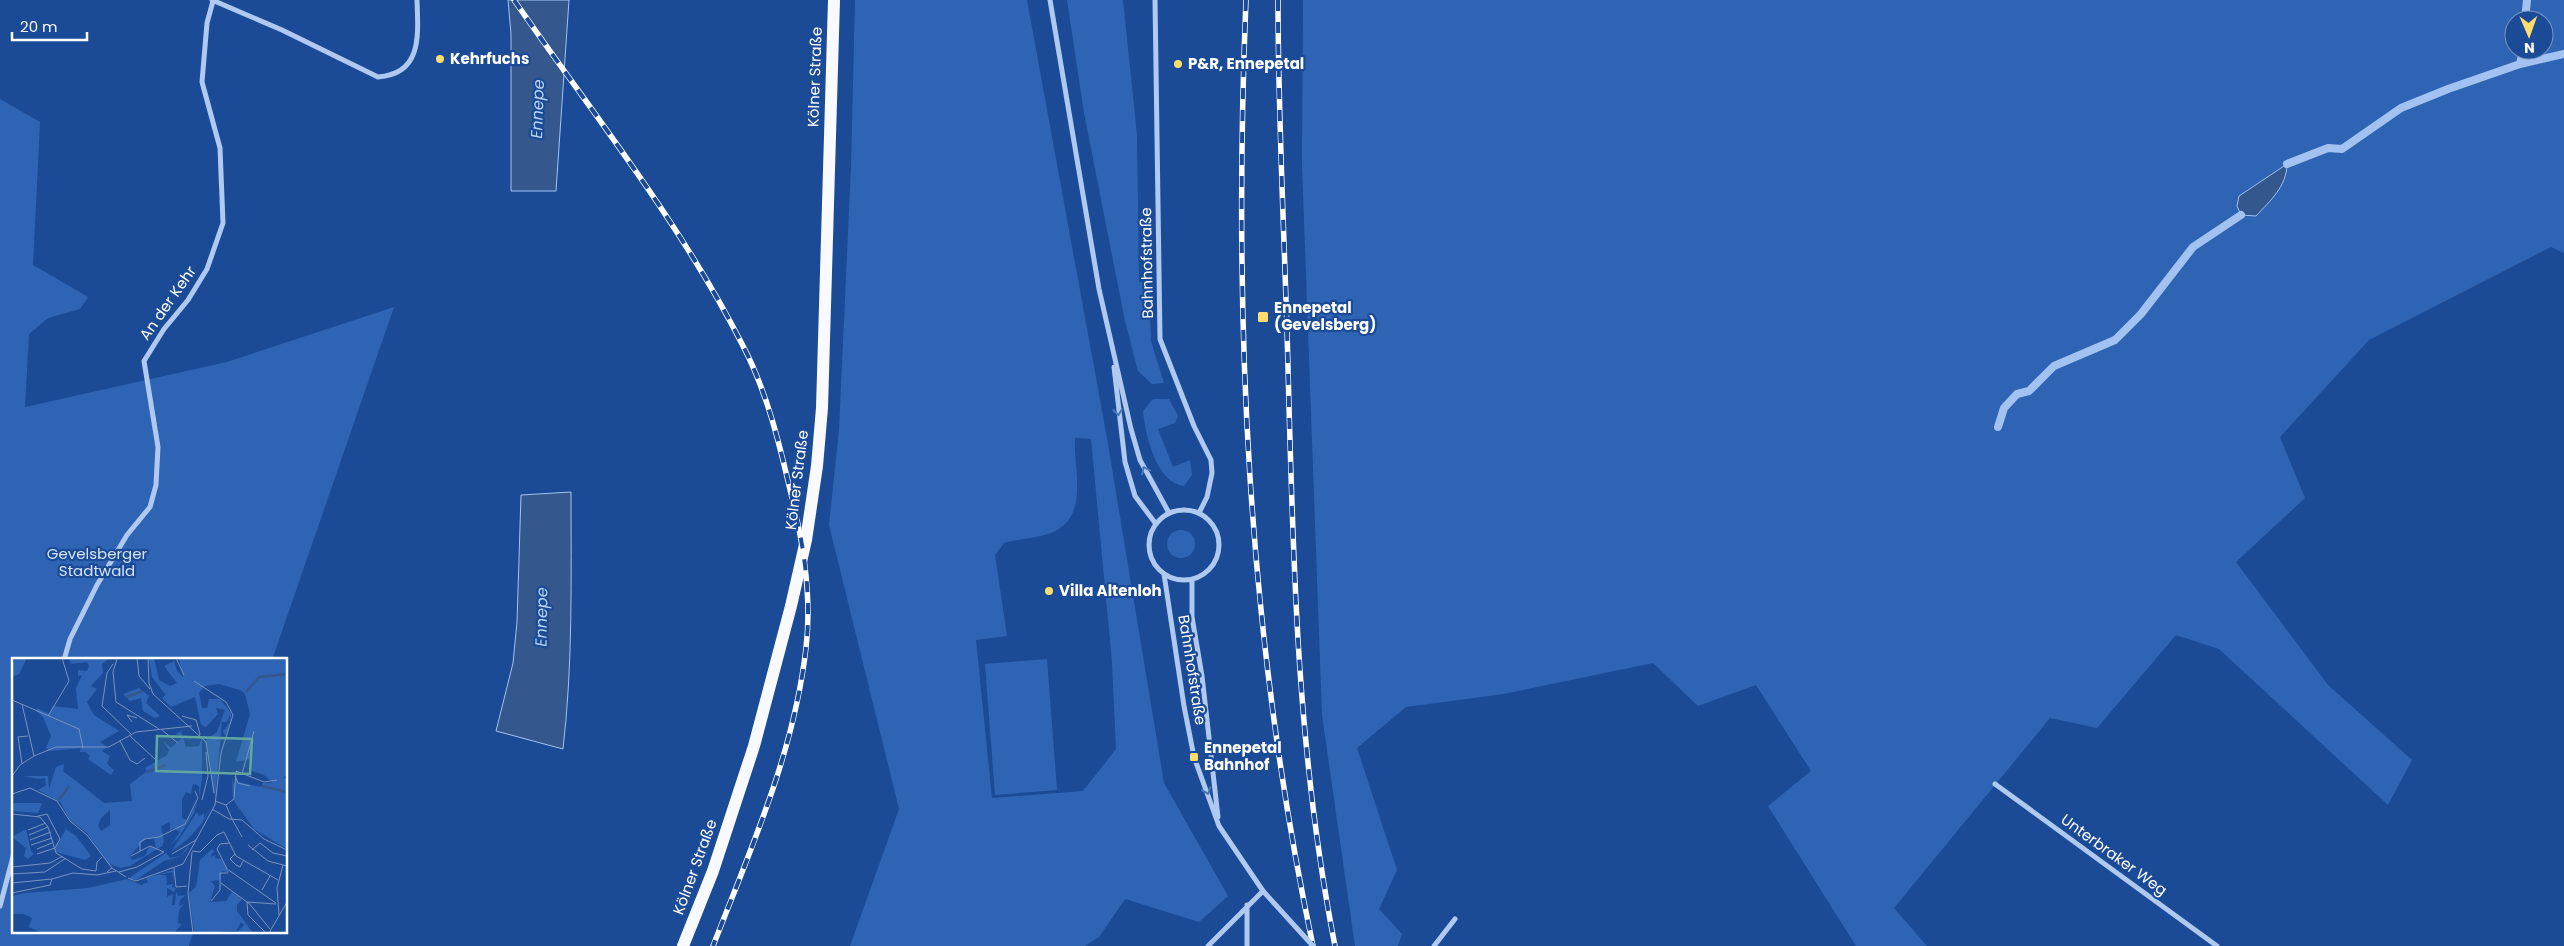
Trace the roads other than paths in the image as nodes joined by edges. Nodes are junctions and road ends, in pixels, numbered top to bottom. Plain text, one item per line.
1 (212, 0) edge
2 (417, 0) edge
3 (834, 0) edge
4 (1050, 0) edge
5 (1155, 0) edge
6 (1112, 346) junction
7 (1169, 513) junction
8 (1199, 513) junction
9 (1156, 524) junction
10 (1164, 574) junction
11 (1192, 580) junction
12 (65, 658) edge
13 (1995, 784) dead end
14 (1219, 826) junction
15 (12, 861) edge
16 (1263, 890) junction
17 (1247, 904) junction
18 (0, 906) edge
19 (1455, 919) dead end
20 (683, 946) edge
21 (1208, 946) edge
22 (1247, 946) edge
23 (1314, 946) edge
24 (1434, 946) edge
25 (2217, 946) edge

1 - 2 street, An der Kehr
1 - 12 street, An der Kehr
3 - 20 main road, Kölner Straße
4 - 6 street
5 - 8 street, Bahnhofstraße
7 -> 6 street
6 -> 9 street
7 - 8 street
7 - 9 street
8 - 11 street
9 - 10 street, Bahnhofstraße
10 - 11 street
10 -> 14 street, Bahnhofstraße
11 - 14 street, Bahnhofstraße
13 - 25 street, Unterbraker Weg
14 - 16 street, Bahnhofstraße
15 - 18 street
16 - 17 street
16 - 23 street, Bahnhofstraße, bridge
17 - 21 street
17 - 22 street
19 - 24 street

